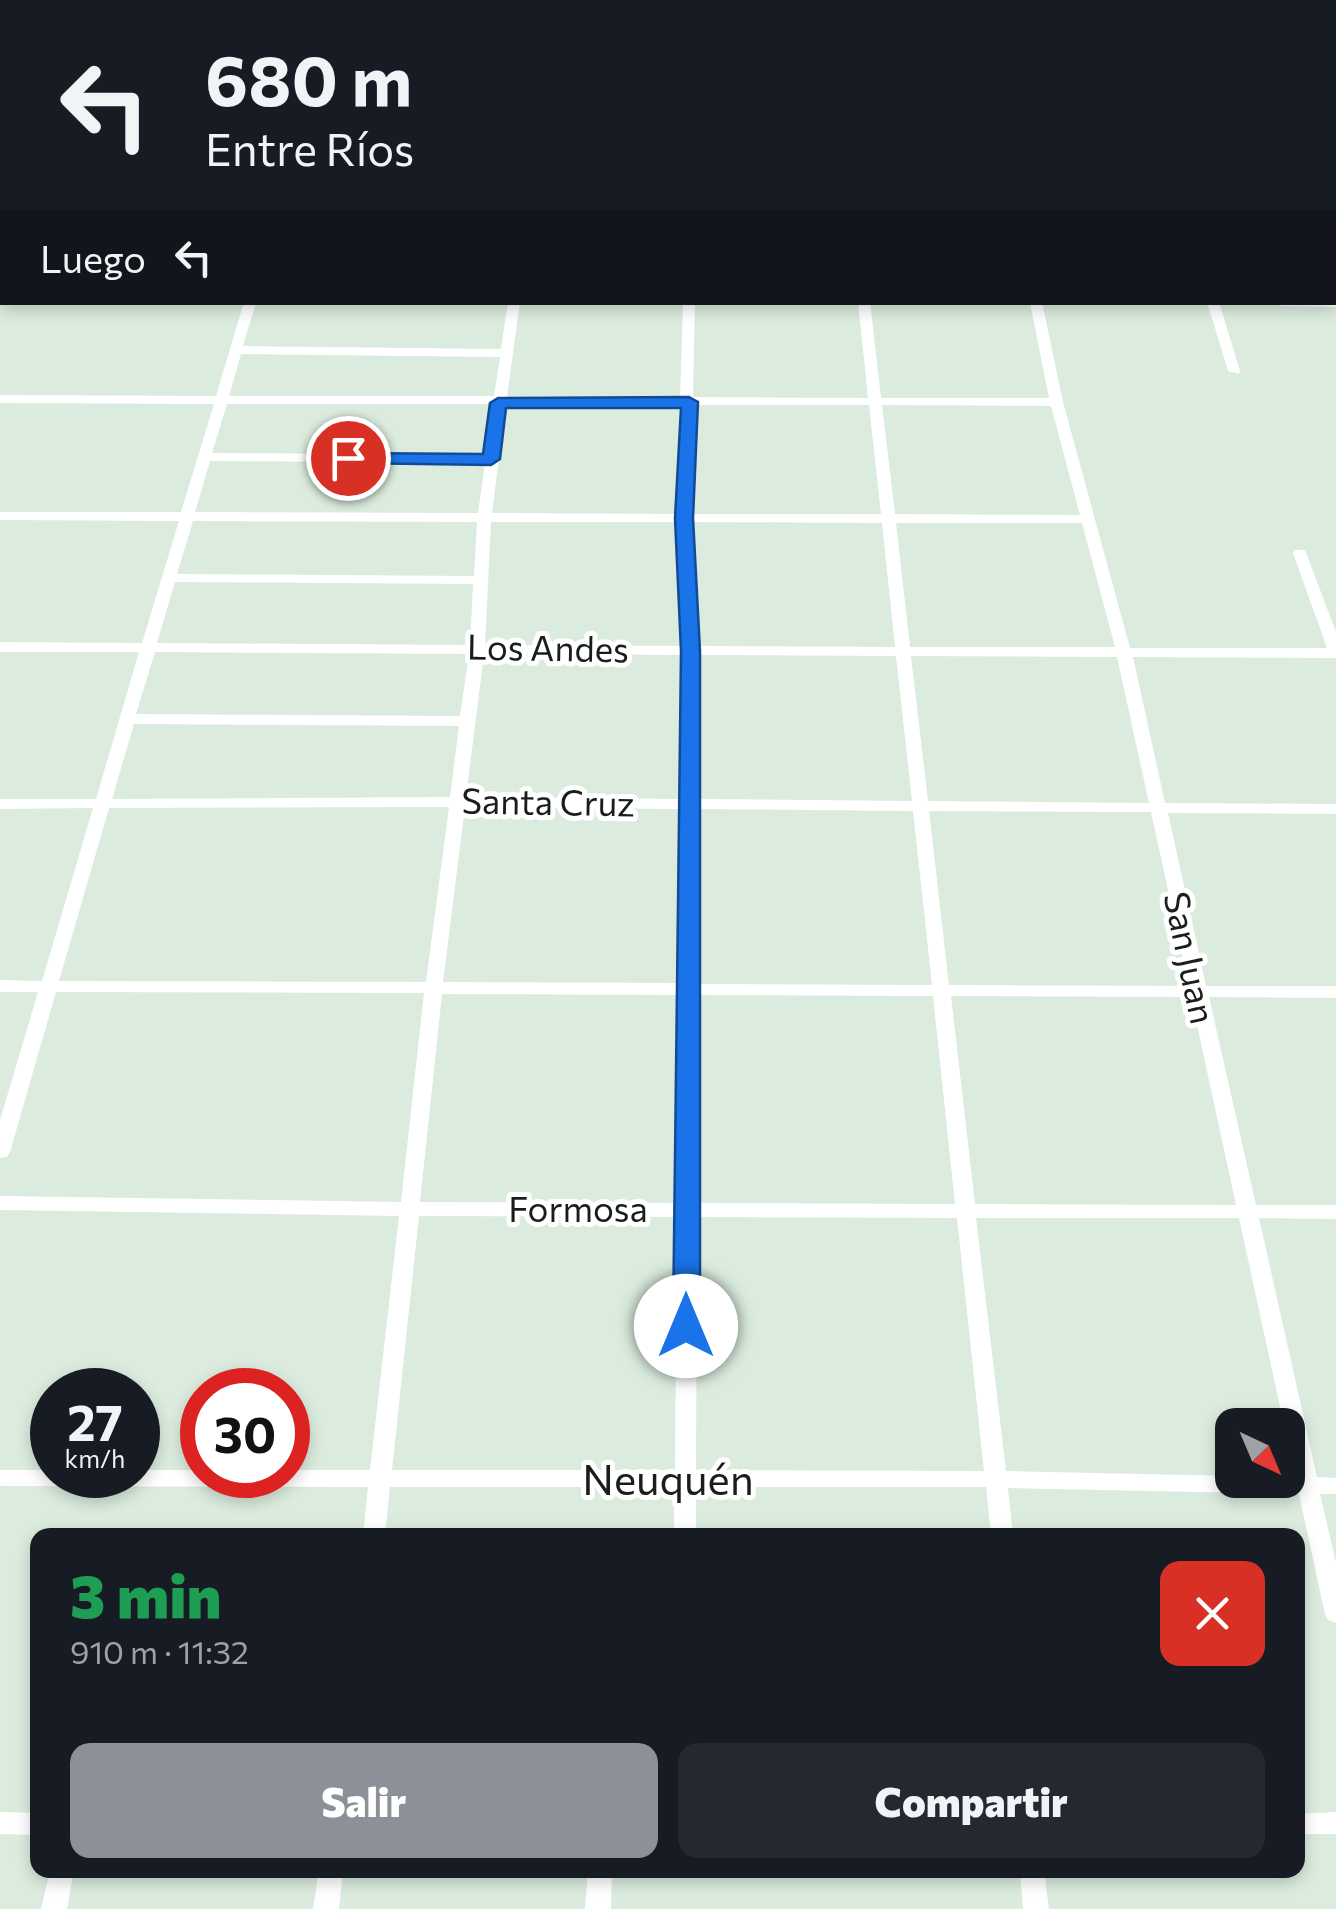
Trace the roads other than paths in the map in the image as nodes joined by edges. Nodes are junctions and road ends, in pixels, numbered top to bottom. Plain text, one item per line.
1 (249, 305) edge
2 (513, 305) edge
3 (689, 305) edge
4 (864, 305) edge
5 (1037, 305) edge
6 (1214, 305) edge
7 (236, 350) junction
8 (504, 353) junction
9 (1234, 371) dead end
10 (0, 399) edge
11 (220, 399) junction
12 (689, 402) junction
13 (1056, 402) junction
14 (498, 403) junction
15 (872, 404) junction
16 (205, 457) junction
17 (491, 459) junction
18 (0, 516) edge
19 (186, 516) junction
20 (684, 518) junction
21 (886, 518) junction
22 (1086, 518) junction
23 (484, 519) junction
24 (1300, 553) dead end
25 (169, 578) junction
26 (481, 580) junction
27 (0, 646) edge
28 (150, 647) junction
29 (477, 647) junction
30 (902, 650) junction
31 (690, 651) junction
32 (1124, 652) junction
33 (1336, 652) edge
34 (130, 720) junction
35 (466, 721) junction
36 (105, 802) junction
37 (458, 802) junction
38 (0, 804) edge
39 (690, 805) junction
40 (918, 806) junction
41 (1156, 808) junction
42 (1336, 809) edge
43 (0, 986) edge
44 (50, 986) junction
45 (434, 988) junction
46 (688, 988) junction
47 (941, 990) junction
48 (1196, 992) junction
49 (1336, 992) edge
50 (0, 1152) edge
51 (0, 1203) edge
52 (411, 1210) junction
53 (686, 1210) junction
54 (968, 1211) junction
55 (1245, 1212) junction
56 (1336, 1212) edge
57 (0, 1478) edge
58 (381, 1479) junction
59 (997, 1479) junction
60 (686, 1480) junction
61 (1336, 1486) edge
62 (1306, 1487) junction
63 (375, 1528) edge
64 (686, 1528) edge
65 (1001, 1528) edge
66 (1336, 1614) edge
67 (1336, 1823) edge
68 (0, 1824) edge
69 (30, 1824) edge
70 (1305, 1824) edge
71 (60, 1878) edge
72 (330, 1878) edge
73 (600, 1878) edge
74 (1033, 1878) edge
75 (54, 1909) edge
76 (326, 1909) edge
77 (598, 1909) edge
78 (1036, 1909) edge

1 - 7 street
2 - 8 street
3 - 12 street
4 - 15 street
5 - 13 street, San Juan
6 - 9 street
7 - 8 street
7 - 11 street
8 - 14 street
10 - 11 street
11 - 14 street
11 - 16 street
12 - 14 street
12 - 15 street
12 - 20 street
13 - 15 street
13 - 22 street, San Juan
14 - 17 street
15 - 21 street
16 - 17 street
16 - 19 street
17 - 23 street
18 - 19 street
19 - 23 street
19 - 25 street
20 - 21 street
20 - 23 street
20 - 31 street
21 - 22 street
21 - 30 street
22 - 32 street, San Juan
23 - 26 street
24 - 33 street
25 - 26 street
25 - 28 street
26 - 29 street
27 - 28 street, Los Andes
28 - 29 street, Los Andes
28 - 34 street
29 - 31 street, Los Andes
29 - 35 street
30 - 31 street, Los Andes
30 - 32 street, Los Andes
30 - 40 street
31 - 39 street
32 - 33 street, Los Andes
32 - 41 street, San Juan
34 - 35 street
34 - 36 street
35 - 37 street
36 - 37 street, Santa Cruz
36 - 38 street, Santa Cruz
36 - 44 street
37 - 39 street, Santa Cruz
37 - 45 street
39 - 40 street, Santa Cruz
39 - 46 street
40 - 41 street, Santa Cruz
40 - 47 street
41 - 42 street, Santa Cruz
41 - 48 street, San Juan
43 - 44 street
44 - 45 street
44 - 50 street
45 - 46 street
45 - 52 street
46 - 47 street
46 - 53 street
47 - 48 street
47 - 54 street
48 - 49 street
48 - 55 street, San Juan
51 - 52 street, Formosa
52 - 53 street, Formosa
52 - 58 street
53 - 54 street, Formosa
53 - 60 street
54 - 55 street, Formosa
54 - 59 street
55 - 56 street, Formosa
55 - 62 street, San Juan
57 - 58 street, Neuquén
58 - 60 street, Neuquén
58 - 63 street
59 - 60 street, Neuquén
59 - 62 street, Neuquén
59 - 65 street
60 - 64 street
61 - 62 street, Neuquén
62 - 66 street, San Juan
67 - 70 street
68 - 69 street
71 - 75 street
72 - 76 street
73 - 77 street
74 - 78 street

